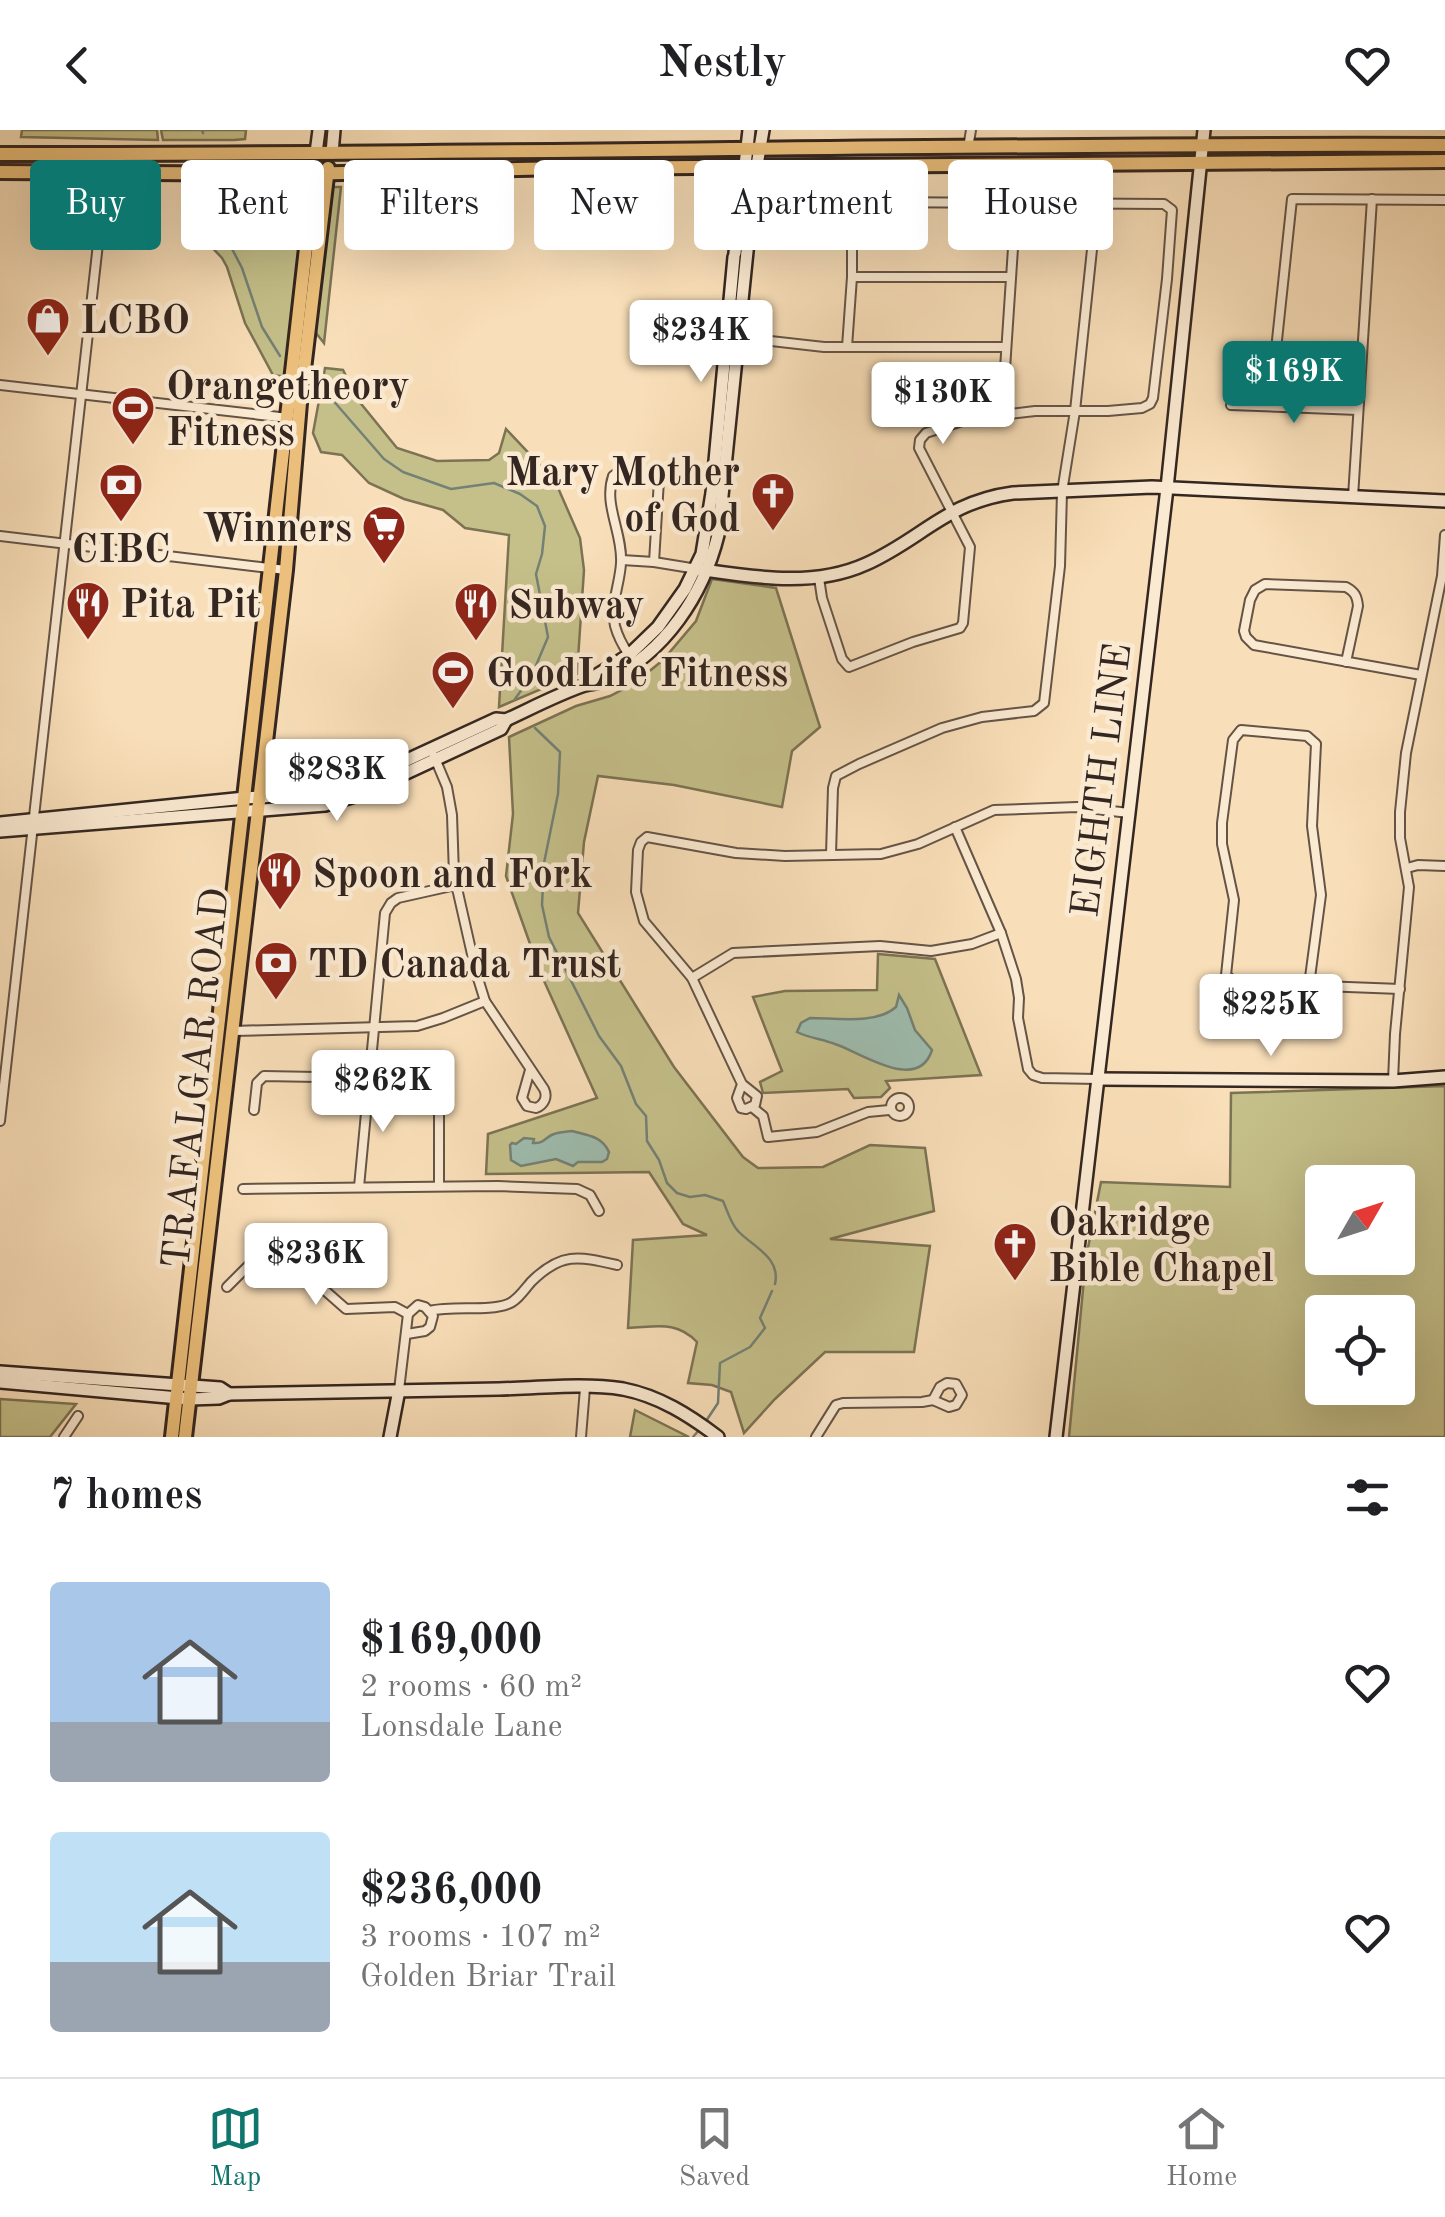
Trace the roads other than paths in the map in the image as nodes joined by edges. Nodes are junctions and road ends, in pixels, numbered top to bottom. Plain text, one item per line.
1 (320, 130) edge
2 (334, 130) edge
3 (749, 130) edge
4 (763, 130) edge
5 (970, 130) edge
6 (1204, 130) edge
7 (1445, 144) edge
8 (1204, 146) junction
9 (968, 148) junction
10 (753, 149) junction
11 (332, 153) junction
12 (0, 154) edge
13 (316, 154) junction
14 (318, 160) edge
15 (752, 160) edge
16 (1445, 161) edge
17 (1200, 163) junction
18 (928, 165) edge
19 (694, 167) edge
20 (324, 168) edge
21 (0, 172) edge
22 (30, 172) edge
23 (324, 173) edge
24 (1372, 199) junction
25 (1445, 200) edge
26 (948, 202) edge
27 (1113, 202) edge
28 (97, 250) edge
29 (311, 250) edge
30 (314, 250) edge
31 (736, 250) edge
32 (742, 250) edge
33 (1013, 250) edge
34 (1092, 250) edge
35 (852, 276) junction
36 (1011, 277) junction
37 (732, 337) junction
38 (847, 347) junction
39 (1005, 347) junction
40 (0, 386) edge
41 (81, 395) junction
42 (1231, 405) dead end
43 (1270, 406) junction
44 (1075, 410) junction
45 (1358, 410) junction
46 (1002, 414) junction
47 (288, 418) junction
48 (1167, 488) junction
49 (1062, 492) junction
50 (1352, 497) junction
51 (1445, 502) edge
52 (951, 512) junction
53 (1445, 535) edge
54 (0, 536) edge
55 (64, 544) junction
56 (622, 560) junction
57 (654, 562) junction
58 (268, 567) junction
59 (702, 569) junction
60 (286, 570) junction
61 (820, 578) junction
62 (629, 655) junction
63 (1346, 662) junction
64 (1421, 675) junction
65 (589, 684) junction
66 (433, 755) junction
67 (251, 804) junction
68 (1128, 813) junction
69 (0, 824) edge
70 (33, 824) junction
71 (955, 828) junction
72 (0, 832) edge
73 (831, 854) junction
74 (1445, 866) edge
75 (1407, 868) junction
76 (456, 886) junction
77 (1001, 933) junction
78 (692, 978) junction
79 (1309, 985) junction
80 (1400, 989) junction
81 (485, 1001) junction
82 (0, 1014) edge
83 (12, 1014) junction
84 (375, 1027) junction
85 (225, 1031) junction
86 (530, 1070) junction
87 (1445, 1077) edge
88 (370, 1078) junction
89 (1098, 1079) junction
90 (1394, 1081) junction
91 (742, 1084) junction
92 (1, 1098) edge
93 (752, 1108) junction
94 (254, 1110) dead end
95 (889, 1110) dead end
96 (0, 1122) edge
97 (439, 1186) junction
98 (359, 1187) junction
99 (242, 1188) dead end
100 (599, 1211) dead end
101 (617, 1265) dead end
102 (227, 1286) dead end
103 (430, 1310) junction
104 (408, 1314) junction
105 (407, 1334) junction
106 (0, 1372) edge
107 (0, 1382) edge
108 (585, 1388) junction
109 (399, 1390) junction
110 (184, 1393) junction
111 (933, 1400) dead end
112 (78, 1416) dead end
113 (64, 1437) edge
114 (172, 1437) edge
115 (185, 1437) edge
116 (390, 1437) edge
117 (581, 1437) edge
118 (718, 1437) edge
119 (816, 1437) edge
120 (1056, 1437) edge

1 - 13 street, TRAFALGAR ROAD
2 - 11 street, TRAFALGAR ROAD
3 - 10 street
4 - 10 street
5 - 9 street
6 - 8 street, EIGHTH LINE
7 - 8 main road
8 - 9 main road
8 - 17 street, EIGHTH LINE
9 - 10 main road
10 - 11 main road
10 - 15 street
11 - 13 main road
11 - 20 main road, TRAFALGAR ROAD
12 - 13 main road
13 - 14 main road, TRAFALGAR ROAD
16 - 17 main road
17 - 18 main road
17 - 48 street, EIGHTH LINE
19 - 23 main road
21 - 22 main road
24 - 25 street
24 - 43 street
24 - 45 street
26 - 35 street
27 - 44 street
28 - 41 street
29 - 47 main road, TRAFALGAR ROAD
30 - 60 main road, TRAFALGAR ROAD
31 - 37 street
32 - 37 street
33 - 36 street
34 - 44 street
35 - 36 street
35 - 38 street
36 - 39 street
37 - 38 street
37 - 59 street
38 - 39 street
39 - 46 street
40 - 41 street
41 - 47 street
41 - 55 street
42 - 43 street
43 - 45 street
44 - 46 street
44 - 49 street
45 - 50 street
46 - 52 street
47 - 58 main road, TRAFALGAR ROAD
48 - 49 street
48 - 50 street
48 - 68 street, EIGHTH LINE
49 - 52 street
49 - 73 street
50 - 51 street
52 - 61 street
52 - 61 street
53 - 64 street
54 - 55 street
55 - 58 street
55 - 70 street
56 - 57 street
56 - 57 street
56 - 62 street
57 - 59 street
58 - 60 street
58 - 67 main road, TRAFALGAR ROAD
59 - 61 street
59 - 62 street
59 - 65 street
60 - 67 main road, TRAFALGAR ROAD
62 - 65 street
63 - 63 street
63 - 64 street
64 - 75 street
65 - 66 street
66 - 67 street
66 - 76 street
67 - 70 street
67 - 85 main road, TRAFALGAR ROAD
68 - 71 street
68 - 89 street, EIGHTH LINE
69 - 70 street
70 - 72 street
70 - 83 street
71 - 73 street
71 - 77 street
73 - 78 street
74 - 75 street
75 - 80 street
76 - 81 street
76 - 84 street
77 - 78 street
77 - 89 street
78 - 91 street
79 - 79 street
79 - 80 street
80 - 90 street
81 - 84 street
81 - 86 street
82 - 83 street
83 - 92 street
84 - 85 street
84 - 88 street
85 - 110 main road, TRAFALGAR ROAD
86 - 86 street
87 - 90 street
88 - 94 street
88 - 97 street
88 - 98 street
89 - 90 street
89 - 120 street, EIGHTH LINE
91 - 93 street
91 - 93 street
92 - 96 street
93 - 95 street
97 - 98 street
97 - 100 street
98 - 99 street
101 - 103 street
102 - 104 street
103 - 104 street
103 - 105 street
104 - 105 street
105 - 109 street
106 - 110 street
107 - 110 street
108 - 109 street
108 - 117 street
108 - 118 street
109 - 110 street
109 - 116 street
110 - 114 main road, TRAFALGAR ROAD
110 - 115 main road, TRAFALGAR ROAD
111 - 119 street
112 - 113 street

